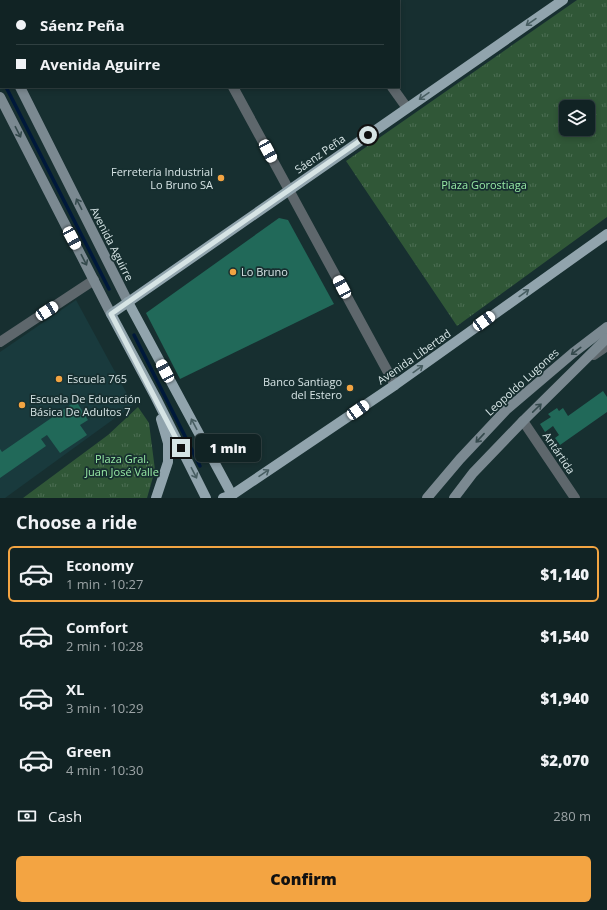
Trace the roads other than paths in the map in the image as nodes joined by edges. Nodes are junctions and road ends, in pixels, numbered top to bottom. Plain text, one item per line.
1 (563, 0) edge
2 (21, 88) edge
3 (234, 88) edge
4 (393, 88) edge
5 (0, 97) edge
6 (407, 108) junction
7 (289, 190) junction
8 (607, 234) edge
9 (94, 280) junction
10 (128, 302) junction
11 (111, 314) junction
12 (607, 327) edge
13 (607, 338) edge
14 (0, 342) edge
15 (607, 346) edge
16 (581, 364) junction
17 (395, 385) junction
18 (156, 398) junction
19 (523, 421) junction
20 (230, 497) edge
21 (156, 498) edge
22 (206, 498) edge
23 (427, 498) edge
24 (454, 498) edge
25 (575, 498) edge

1 -> 6 main road, Sáenz Peña
10 -> 2 main road, Avenida Aguirre
3 - 7 street
4 - 6 street
5 -> 9 main road
6 - 7 main road, Sáenz Peña
7 - 10 main road, Sáenz Peña
7 - 17 street
17 -> 8 main road, Avenida Libertad
9 - 11 main road
9 - 14 street
10 - 11 main road, Sáenz Peña
20 -> 10 main road, Avenida Aguirre
11 - 18 main road
12 -> 23 main road, Leopoldo Lugones
13 - 16 main road
15 - 16 street
19 -> 16 main road
20 -> 17 main road, Avenida Libertad
18 - 21 main road
18 -> 22 main road
19 - 24 main road
19 - 25 street, Antártida

